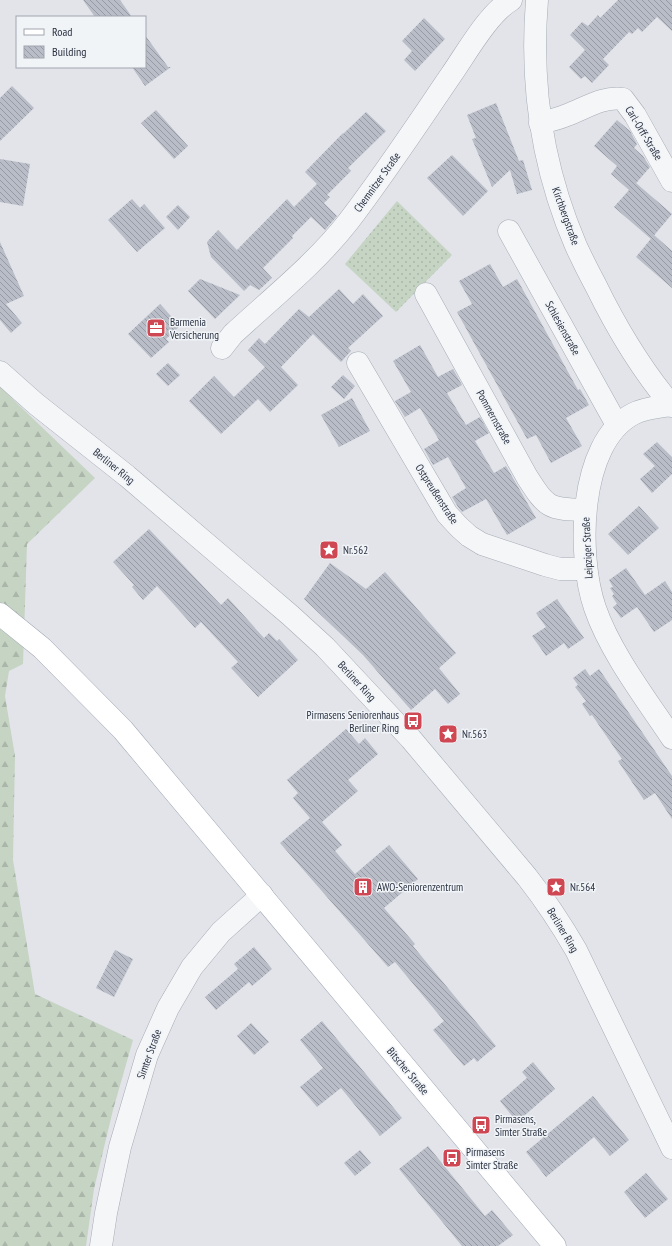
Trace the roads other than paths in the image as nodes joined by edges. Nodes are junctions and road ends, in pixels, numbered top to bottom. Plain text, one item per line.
1 (511, 0) edge
2 (537, 0) edge
3 (540, 123) junction
4 (672, 181) edge
5 (509, 231) dead end
6 (426, 294) dead end
7 (222, 348) dead end
8 (358, 363) dead end
9 (0, 372) edge
10 (672, 406) edge
11 (617, 426) junction
12 (585, 510) junction
13 (586, 569) junction
14 (0, 614) edge
15 (672, 738) edge
16 (262, 895) junction
17 (672, 1148) edge
18 (101, 1246) edge
19 (555, 1246) edge

1 - 7 street, Chemnitzer Straße
2 - 3 street, Kirchbergstraße
3 - 4 street, Carl-Orff-Straße
3 - 10 street, Kirchbergstraße
5 - 11 street, Schlesienstraße
6 - 12 street, Pommernstraße
8 - 13 street, Ostpreußenstraße
9 - 17 street, Berliner Ring
10 - 11 street, Leipziger Straße
11 - 12 street, Leipziger Straße
12 - 13 street, Leipziger Straße
13 - 15 street, Leipziger Straße
14 - 16 main road, Bitscher Straße
16 - 18 street, Simter Straße
16 - 19 main road, Bitscher Straße

